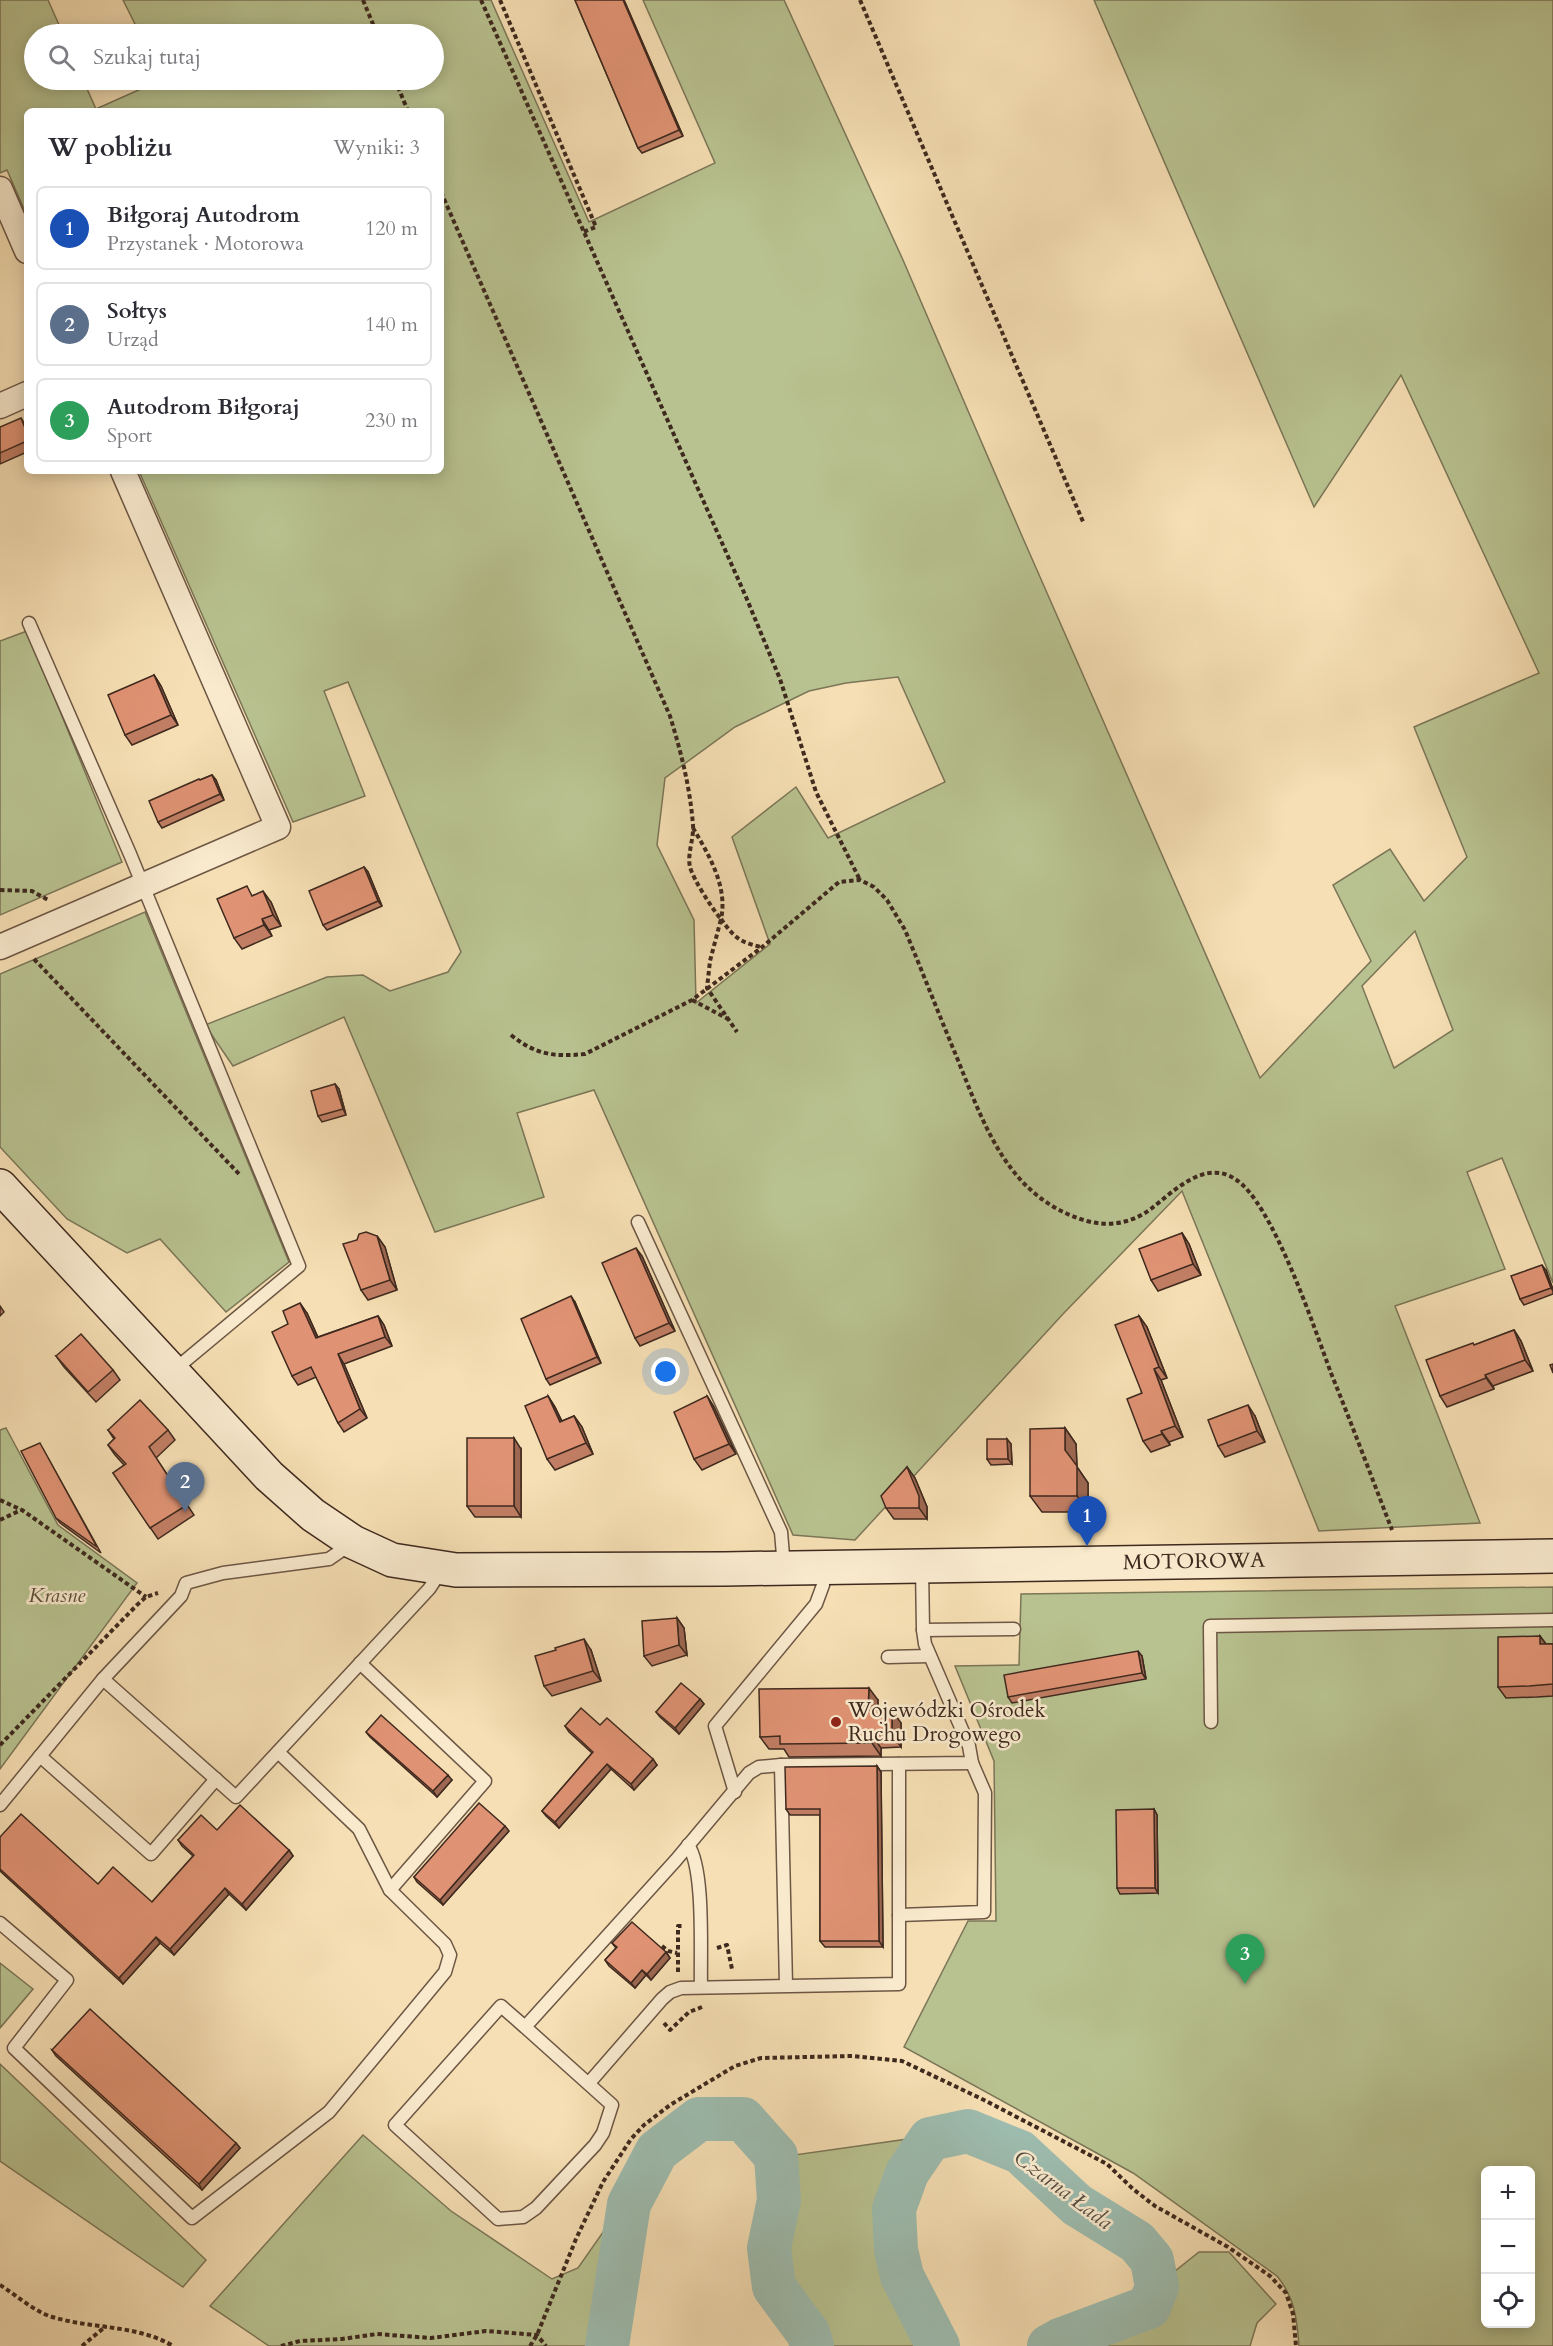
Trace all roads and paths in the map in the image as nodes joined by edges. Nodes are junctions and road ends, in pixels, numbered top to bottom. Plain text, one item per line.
1 (363, 0) edge
2 (481, 0) edge
3 (501, 0) edge
4 (860, 0) edge
5 (373, 24) edge
6 (399, 90) edge
7 (407, 108) edge
8 (0, 189) edge
9 (444, 199) edge
10 (583, 232) junction
11 (24, 244) edge
12 (24, 395) edge
13 (0, 406) edge
14 (124, 474) edge
15 (1084, 524) dead end
16 (29, 623) dead end
17 (693, 828) junction
18 (860, 880) junction
19 (144, 885) junction
20 (0, 890) edge
21 (721, 919) junction
22 (64, 920) junction
23 (0, 947) edge
24 (761, 948) junction
25 (33, 958) dead end
26 (707, 988) junction
27 (692, 1000) junction
28 (730, 1020) junction
29 (737, 1032) dead end
30 (511, 1035) dead end
31 (246, 1180) dead end
32 (0, 1186) edge
33 (638, 1222) dead end
34 (172, 1372) junction
35 (0, 1500) edge
36 (22, 1510) junction
37 (0, 1520) edge
38 (353, 1542) junction
39 (1553, 1556) edge
40 (1403, 1558) junction
41 (921, 1566) junction
42 (829, 1567) junction
43 (784, 1568) junction
44 (442, 1569) junction
45 (146, 1597) dead end
46 (137, 1605) dead end
47 (1553, 1620) edge
48 (1014, 1629) dead end
49 (923, 1630) junction
50 (929, 1656) junction
51 (888, 1657) dead end
52 (360, 1663) junction
53 (103, 1679) junction
54 (1211, 1722) dead end
55 (0, 1746) edge
56 (279, 1752) junction
57 (40, 1756) junction
58 (972, 1763) junction
59 (899, 1764) junction
60 (781, 1765) junction
61 (216, 1779) junction
62 (735, 1792) junction
63 (0, 1805) edge
64 (688, 1845) junction
65 (390, 1890) junction
66 (899, 1915) junction
67 (0, 1923) edge
68 (662, 1946) edge
69 (710, 1949) dead end
70 (685, 1953) dead end
71 (730, 1976) dead end
72 (786, 1985) junction
73 (701, 1986) junction
74 (525, 2027) junction
75 (589, 2083) junction
76 (0, 2285) edge
77 (106, 2326) junction
78 (537, 2335) junction
79 (82, 2346) edge
80 (173, 2346) edge
81 (281, 2346) edge
82 (530, 2346) edge
83 (546, 2346) edge
84 (1296, 2346) edge

1 - 5 path
2 - 10 path
3 - 10 path
4 - 15 path
6 - 7 path
8 - 11 street
9 - 17 path
10 - 18 path
12 - 13 street
14 - 19 street
16 - 19 lane
17 - 21 path
17 - 21 path
18 - 24 path
18 - 40 path
19 - 22 street
19 - 34 lane
20 - 22 path
21 - 24 path
21 - 26 path
22 - 23 street
24 - 26 path
25 - 31 path
26 - 27 path
26 - 28 path
27 - 28 path
27 - 30 path
28 - 29 path
32 - 34 street, MOTOROWA
33 - 43 lane
34 - 38 street, MOTOROWA
35 - 36 path
36 - 37 path
36 - 45 path
38 - 44 street, MOTOROWA
38 - 53 lane
39 - 40 street, MOTOROWA
40 - 41 street, MOTOROWA
41 - 42 street, MOTOROWA
41 - 49 lane
42 - 43 street, MOTOROWA
42 - 62 lane
43 - 44 street, MOTOROWA
44 - 52 lane
46 - 55 path
47 - 54 lane
48 - 49 lane
49 - 50 lane
50 - 51 lane
50 - 58 lane
52 - 56 lane
52 - 65 lane
53 - 57 lane
53 - 61 lane
56 - 61 lane
56 - 65 lane
57 - 61 lane
57 - 63 lane
58 - 59 lane
58 - 66 lane
59 - 60 lane
59 - 66 lane
60 - 62 lane
60 - 72 lane
62 - 64 lane
64 - 73 lane
64 - 74 lane
65 - 67 lane
66 - 72 lane
68 - 70 path
69 - 71 path
72 - 73 lane
73 - 75 lane
74 - 75 lane
74 - 75 lane
76 - 77 path
77 - 79 path
77 - 80 path
78 - 81 path
78 - 82 path
78 - 83 path
78 - 84 path

